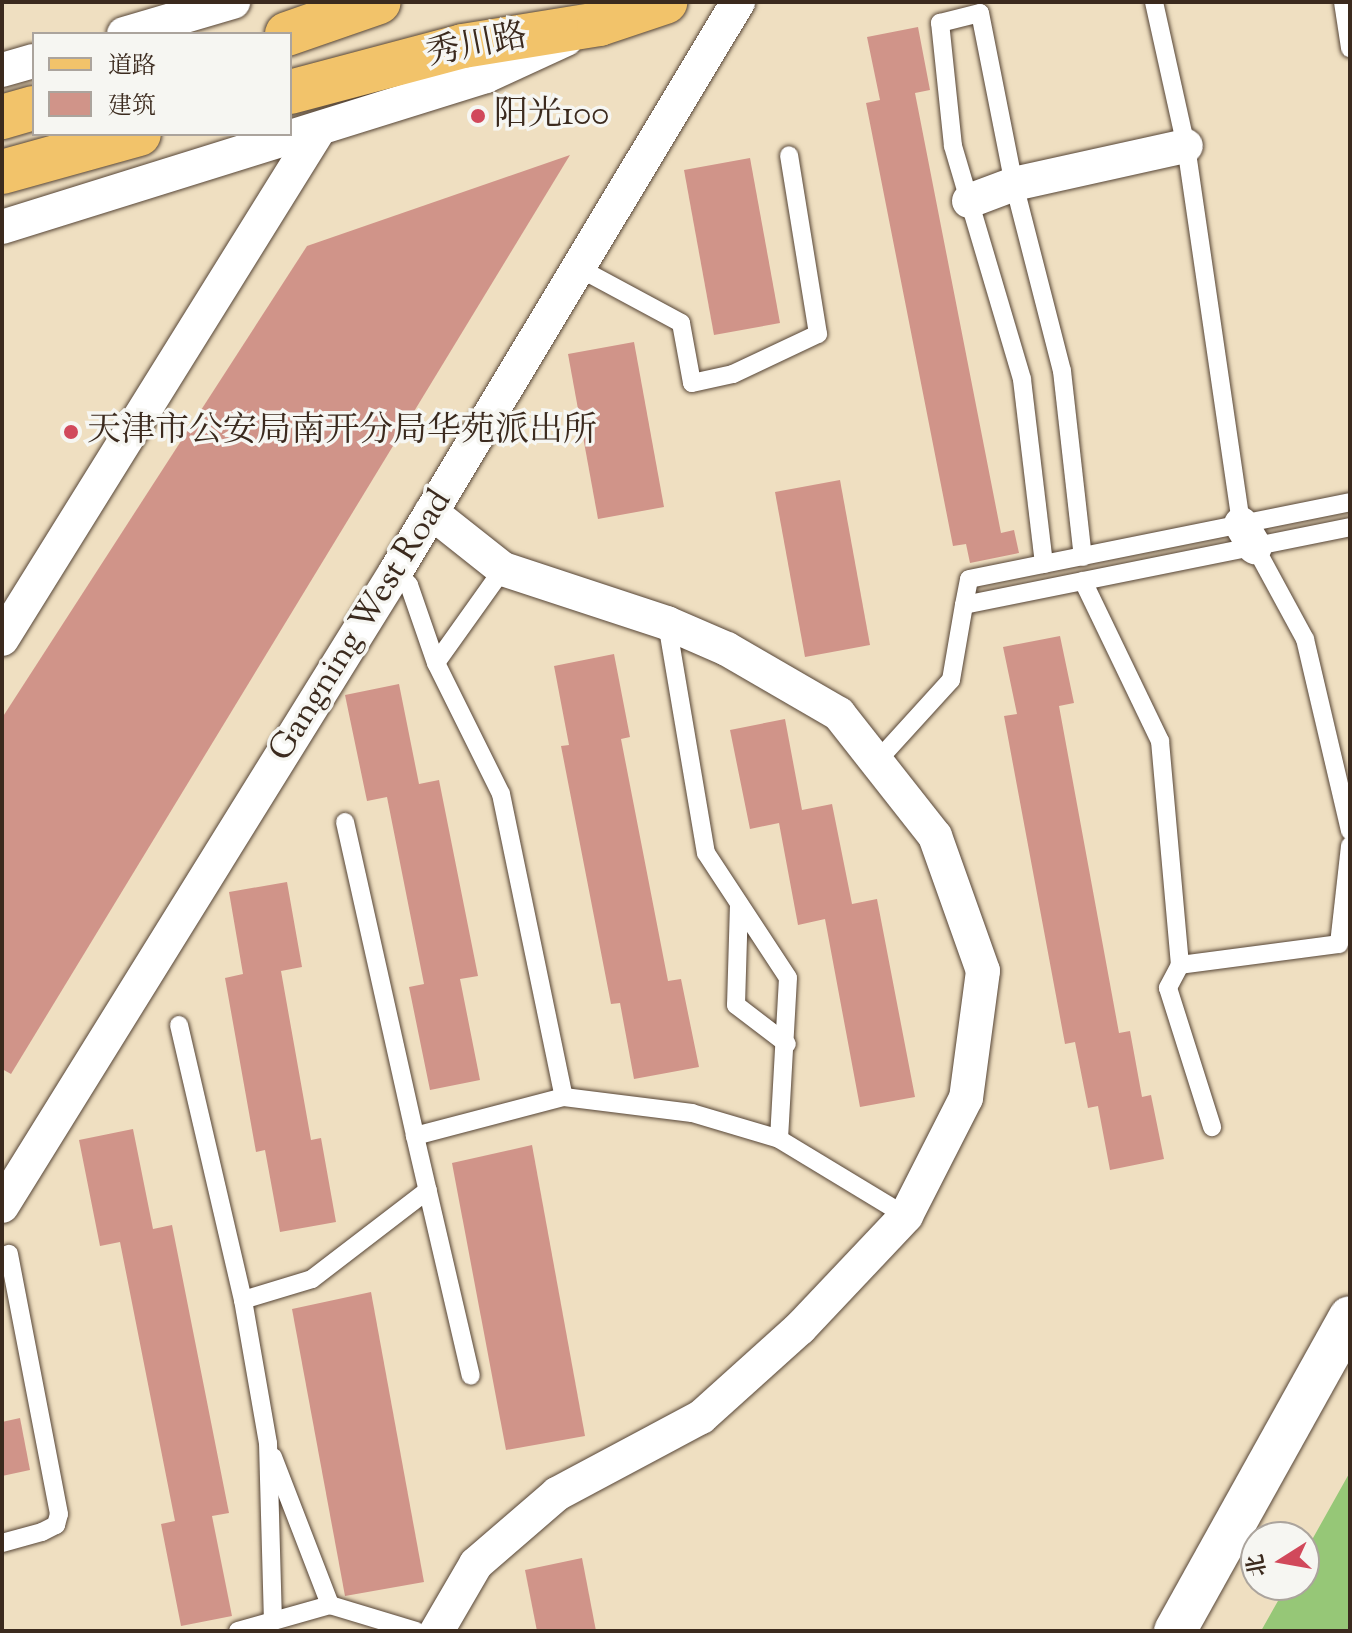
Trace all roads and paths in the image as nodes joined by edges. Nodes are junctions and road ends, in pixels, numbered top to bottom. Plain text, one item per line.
1 (233, 2) edge
2 (379, 2) edge
3 (665, 2) edge
4 (738, 2) edge
5 (1154, 2) edge
6 (1343, 2) edge
7 (599, 24) junction
8 (299, 30) edge
9 (131, 32) edge
10 (1350, 48) edge
11 (32, 62) edge
12 (2, 70) edge
13 (292, 91) edge
14 (32, 109) edge
15 (2, 117) edge
16 (318, 131) junction
17 (132, 136) edge
18 (1186, 146) junction
19 (789, 155) dead end
20 (2, 172) edge
21 (1014, 184) junction
22 (969, 201) junction
23 (2, 227) edge
24 (579, 268) junction
25 (1350, 502) edge
26 (431, 512) junction
27 (1350, 527) edge
28 (1248, 536) junction
29 (1083, 557) junction
30 (1044, 564) junction
31 (503, 569) junction
32 (396, 571) junction
33 (1083, 581) junction
34 (964, 605) junction
35 (667, 623) junction
36 (2, 639) edge
37 (436, 663) junction
38 (879, 759) junction
39 (345, 822) dead end
40 (1350, 831) edge
41 (1350, 846) edge
42 (739, 904) junction
43 (1180, 965) junction
44 (179, 1025) dead end
45 (787, 1044) junction
46 (564, 1097) junction
47 (1212, 1127) dead end
48 (415, 1136) junction
49 (779, 1139) junction
50 (428, 1190) junction
51 (2, 1206) edge
52 (906, 1216) junction
53 (9, 1254) dead end
54 (243, 1300) junction
55 (1350, 1317) edge
56 (471, 1376) dead end
57 (268, 1443) junction
58 (2, 1543) edge
59 (330, 1605) junction
60 (273, 1618) junction
61 (238, 1631) edge
62 (416, 1631) edge
63 (437, 1631) edge
64 (1175, 1631) edge

1 - 9 street
2 - 8 main road
3 - 7 main road, 秀川路
4 - 24 street, Gangning West Road
5 - 18 lane
6 - 10 lane
7 - 13 main road, 秀川路
7 - 16 street
11 - 12 street
14 - 15 main road
16 - 23 street
16 - 36 street
17 - 20 main road
18 - 21 street
18 - 28 lane
19 - 24 lane
21 - 22 street
21 - 22 lane
21 - 29 lane
22 - 30 lane
24 - 26 street, Gangning West Road
25 - 28 lane
26 - 31 street
26 - 32 street, Gangning West Road
27 - 28 lane
28 - 29 lane
28 - 33 lane
28 - 40 lane
29 - 30 lane
30 - 34 lane
31 - 35 street
31 - 37 lane
32 - 37 lane
32 - 51 street, Gangning West Road
33 - 34 lane
33 - 43 lane
34 - 38 lane
35 - 38 street
35 - 42 lane
37 - 46 lane
38 - 52 street
39 - 48 lane
41 - 43 lane
42 - 45 lane
42 - 45 lane
43 - 47 lane
44 - 54 lane
45 - 49 lane
46 - 48 lane
46 - 49 lane
48 - 50 lane
49 - 52 lane
50 - 54 lane
50 - 56 lane
52 - 63 street
53 - 58 lane
54 - 57 lane
55 - 64 street
57 - 59 lane
57 - 60 lane
59 - 60 lane
59 - 62 lane
60 - 61 lane

